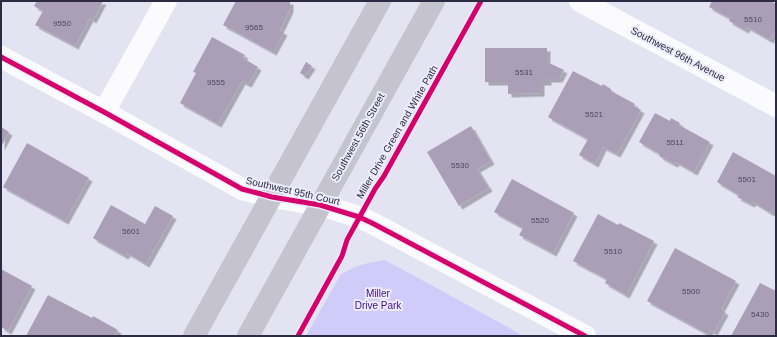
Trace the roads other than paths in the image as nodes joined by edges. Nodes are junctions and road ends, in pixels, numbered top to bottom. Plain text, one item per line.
1 (166, 1) edge
2 (380, 1) edge
3 (434, 1) edge
4 (580, 1) edge
5 (1, 57) edge
6 (776, 106) edge
7 (104, 112) junction
8 (272, 197) junction
9 (320, 205) junction
10 (194, 336) edge
11 (248, 336) edge
12 (585, 336) edge

1 - 7 street
2 - 8 main road
3 - 9 main road, Southwest 56th Street
4 - 6 street, Southwest 96th Avenue
5 - 7 street, Southwest 95th Court
7 - 8 street, Southwest 95th Court
8 - 9 street, Southwest 95th Court
8 - 10 main road
9 - 11 main road, Southwest 56th Street
9 - 12 street, Southwest 95th Court

